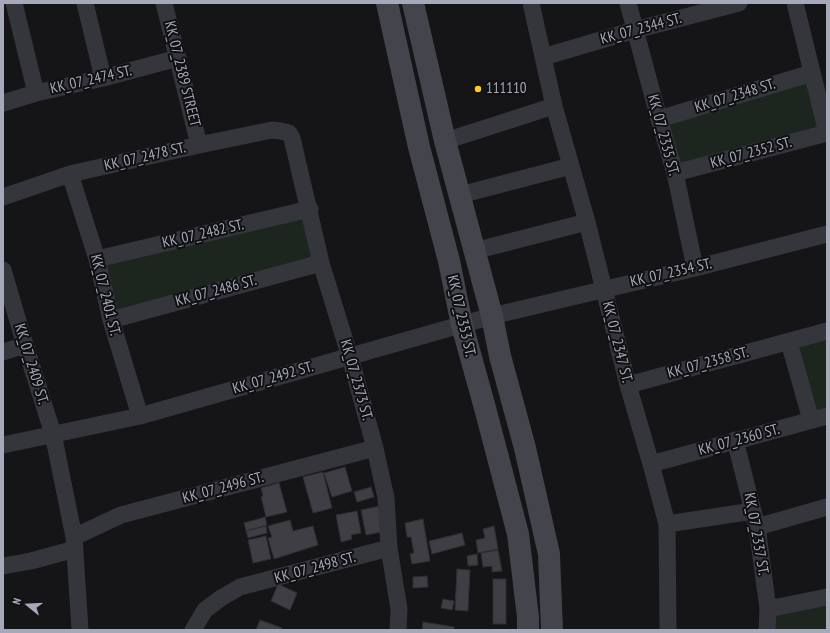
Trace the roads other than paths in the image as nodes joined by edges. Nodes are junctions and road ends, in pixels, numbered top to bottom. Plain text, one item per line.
1 (14, 3) edge
2 (85, 3) edge
3 (164, 3) edge
4 (387, 3) edge
5 (412, 3) edge
6 (531, 3) edge
7 (628, 3) edge
8 (739, 3) edge
9 (796, 3) edge
10 (635, 30) junction
11 (543, 57) junction
12 (178, 58) junction
13 (812, 73) junction
14 (104, 78) junction
15 (36, 93) junction
16 (3, 102) edge
17 (554, 106) junction
18 (659, 119) junction
19 (827, 133) edge
20 (289, 134) joint
21 (445, 141) junction
22 (200, 145) junction
23 (571, 166) junction
24 (674, 173) junction
25 (70, 174) junction
26 (460, 195) junction
27 (3, 197) edge
28 (310, 209) junction
29 (587, 222) junction
30 (827, 234) edge
31 (474, 251) junction
32 (97, 260) junction
33 (321, 263) junction
34 (695, 268) junction
35 (3, 270) edge
36 (603, 289) junction
37 (492, 316) junction
38 (111, 320) junction
39 (462, 325) junction
40 (827, 331) edge
41 (789, 342) junction
42 (25, 346) junction
43 (3, 352) edge
44 (350, 357) junction
45 (628, 385) junction
46 (140, 416) junction
47 (819, 418) edge
48 (53, 434) junction
49 (735, 440) junction
50 (3, 445) edge
51 (375, 448) junction
52 (651, 464) junction
53 (827, 507) edge
54 (755, 519) junction
55 (667, 524) junction
56 (74, 543) junction
57 (389, 548) junction
58 (3, 566) edge
59 (827, 597) edge
60 (768, 609) junction
61 (80, 630) edge
62 (193, 630) edge
63 (398, 630) edge
64 (528, 630) edge
65 (552, 630) edge
66 (668, 630) edge
67 (767, 630) edge

1 - 15 street
2 - 14 street
3 - 12 street, KK_07_2389 STREET
4 - 39 street, KK_07_2353 ST.
5 - 21 street, KK_07_2353 ST.
6 - 11 street, KK_07_2347 ST.
7 - 10 street, KK_07_2335 ST.
8 - 10 street, KK_07_2344 ST.
9 - 13 street
10 - 11 street, KK_07_2344 ST.
10 - 18 street, KK_07_2335 ST.
11 - 17 street, KK_07_2347 ST.
12 - 14 street, KK_07_2474 ST.
12 - 22 street, KK_07_2389 STREET
13 - 18 street, KK_07_2348 ST.
13 - 19 street
14 - 15 street, KK_07_2474 ST.
15 - 16 street, KK_07_2474 ST.
17 - 21 street
17 - 23 street, KK_07_2347 ST.
18 - 24 street, KK_07_2335 ST.
19 - 24 street, KK_07_2352 ST.
20 - 22 street, KK_07_2478 ST.
20 - 28 street, KK_07_2373 ST.
21 - 26 street, KK_07_2353 ST.
22 - 25 street, KK_07_2478 ST.
23 - 26 street
23 - 29 street, KK_07_2347 ST.
24 - 34 street, KK_07_2335 ST.
25 - 27 street, KK_07_2478 ST.
25 - 32 street, KK_07_2401 ST.
26 - 31 street, KK_07_2353 ST.
28 - 32 street, KK_07_2482 ST.
28 - 33 street, KK_07_2373 ST.
29 - 31 street
29 - 36 street, KK_07_2347 ST.
30 - 34 street, KK_07_2354 ST.
31 - 37 street, KK_07_2353 ST.
32 - 38 street, KK_07_2401 ST.
33 - 38 street, KK_07_2486 ST.
33 - 44 street, KK_07_2373 ST.
34 - 36 street, KK_07_2354 ST.
35 - 42 street, KK_07_2409 ST.
36 - 37 street, KK_07_2354 ST.
36 - 45 street, KK_07_2347 ST.
37 - 39 street, KK_07_2492 ST.
37 - 65 street, KK_07_2353 ST.
38 - 46 street, KK_07_2401 ST.
39 - 44 street, KK_07_2492 ST.
39 - 64 street, KK_07_2353 ST.
40 - 41 street, KK_07_2358 ST.
41 - 45 street, KK_07_2358 ST.
41 - 47 street
42 - 43 street
42 - 48 street, KK_07_2409 ST.
44 - 46 street, KK_07_2492 ST.
44 - 51 street, KK_07_2373 ST.
45 - 52 street, KK_07_2347 ST.
46 - 48 street, KK_07_2492 ST.
47 - 49 street, KK_07_2360 ST.
48 - 50 street, KK_07_2492 ST.
48 - 56 street, KK_07_2409 ST.
49 - 52 street, KK_07_2360 ST.
49 - 54 street, KK_07_2337 ST.
51 - 56 street, KK_07_2496 ST.
51 - 57 street, KK_07_2373 ST.
52 - 55 street, KK_07_2347 ST.
53 - 54 street
54 - 55 street
54 - 60 street, KK_07_2337 ST.
55 - 66 street, KK_07_2347 ST.
56 - 58 street, KK_07_2496 ST.
56 - 61 street
57 - 62 street, KK_07_2498 ST.
57 - 63 street, KK_07_2373 ST.
59 - 60 street
60 - 67 street, KK_07_2337 ST.

